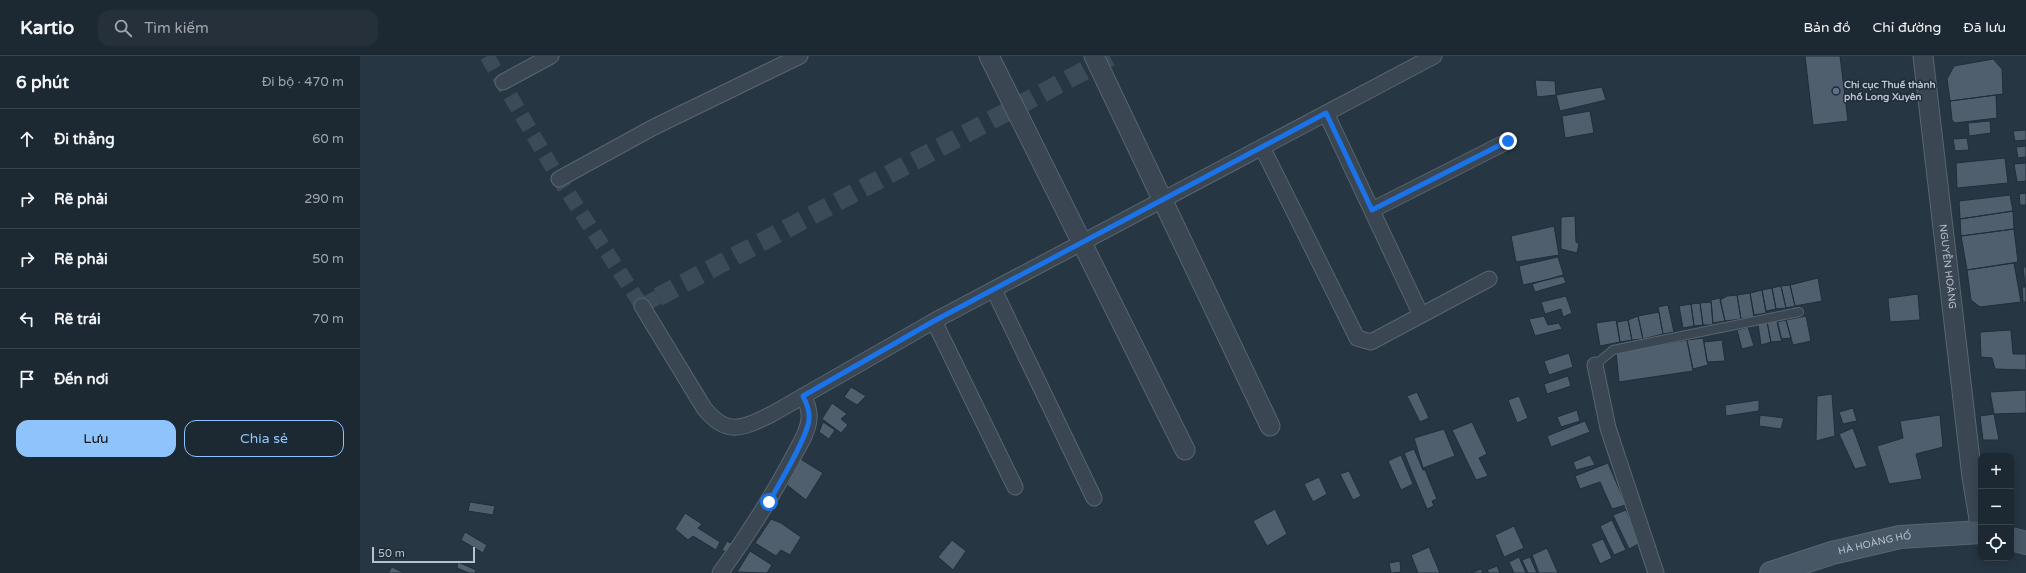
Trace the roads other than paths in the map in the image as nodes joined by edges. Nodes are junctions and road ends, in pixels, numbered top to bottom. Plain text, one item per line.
1 (551, 56) edge
2 (800, 56) edge
3 (989, 56) edge
4 (1094, 56) edge
5 (1434, 56) edge
6 (1923, 56) edge
7 (503, 82) dead end
8 (1326, 113) junction
9 (1508, 141) dead end
10 (1262, 147) junction
11 (559, 179) dead end
12 (1162, 200) junction
13 (1372, 210) junction
14 (1082, 242) junction
15 (1489, 279) dead end
16 (994, 290) junction
17 (642, 306) dead end
18 (1799, 312) dead end
19 (1420, 315) junction
20 (934, 321) junction
21 (1595, 365) joint
22 (803, 396) junction
23 (1270, 426) dead end
24 (1186, 450) dead end
25 (1015, 487) dead end
26 (1094, 498) dead end
27 (1980, 525) edge
28 (1978, 532) edge
29 (2014, 540) edge
30 (2026, 543) edge
31 (1656, 571) edge
32 (720, 573) edge
33 (1771, 573) edge

1 - 7 street
2 - 11 street
3 - 14 street
4 - 12 street
5 - 8 street
6 - 27 street, NGUYỄN HOÀNG
8 - 10 street
8 - 13 street
9 - 13 street
10 - 12 street
10 - 19 street
12 - 14 street
12 - 23 street
13 - 19 street
14 - 16 street
14 - 24 street
15 - 19 street
16 - 20 street
16 - 26 street
17 - 22 street
18 - 21 lane
20 - 22 street
20 - 25 street
21 - 31 street
22 - 32 street
28 - 33 main road, HÀ HOÀNG HỔ
29 - 30 main road

